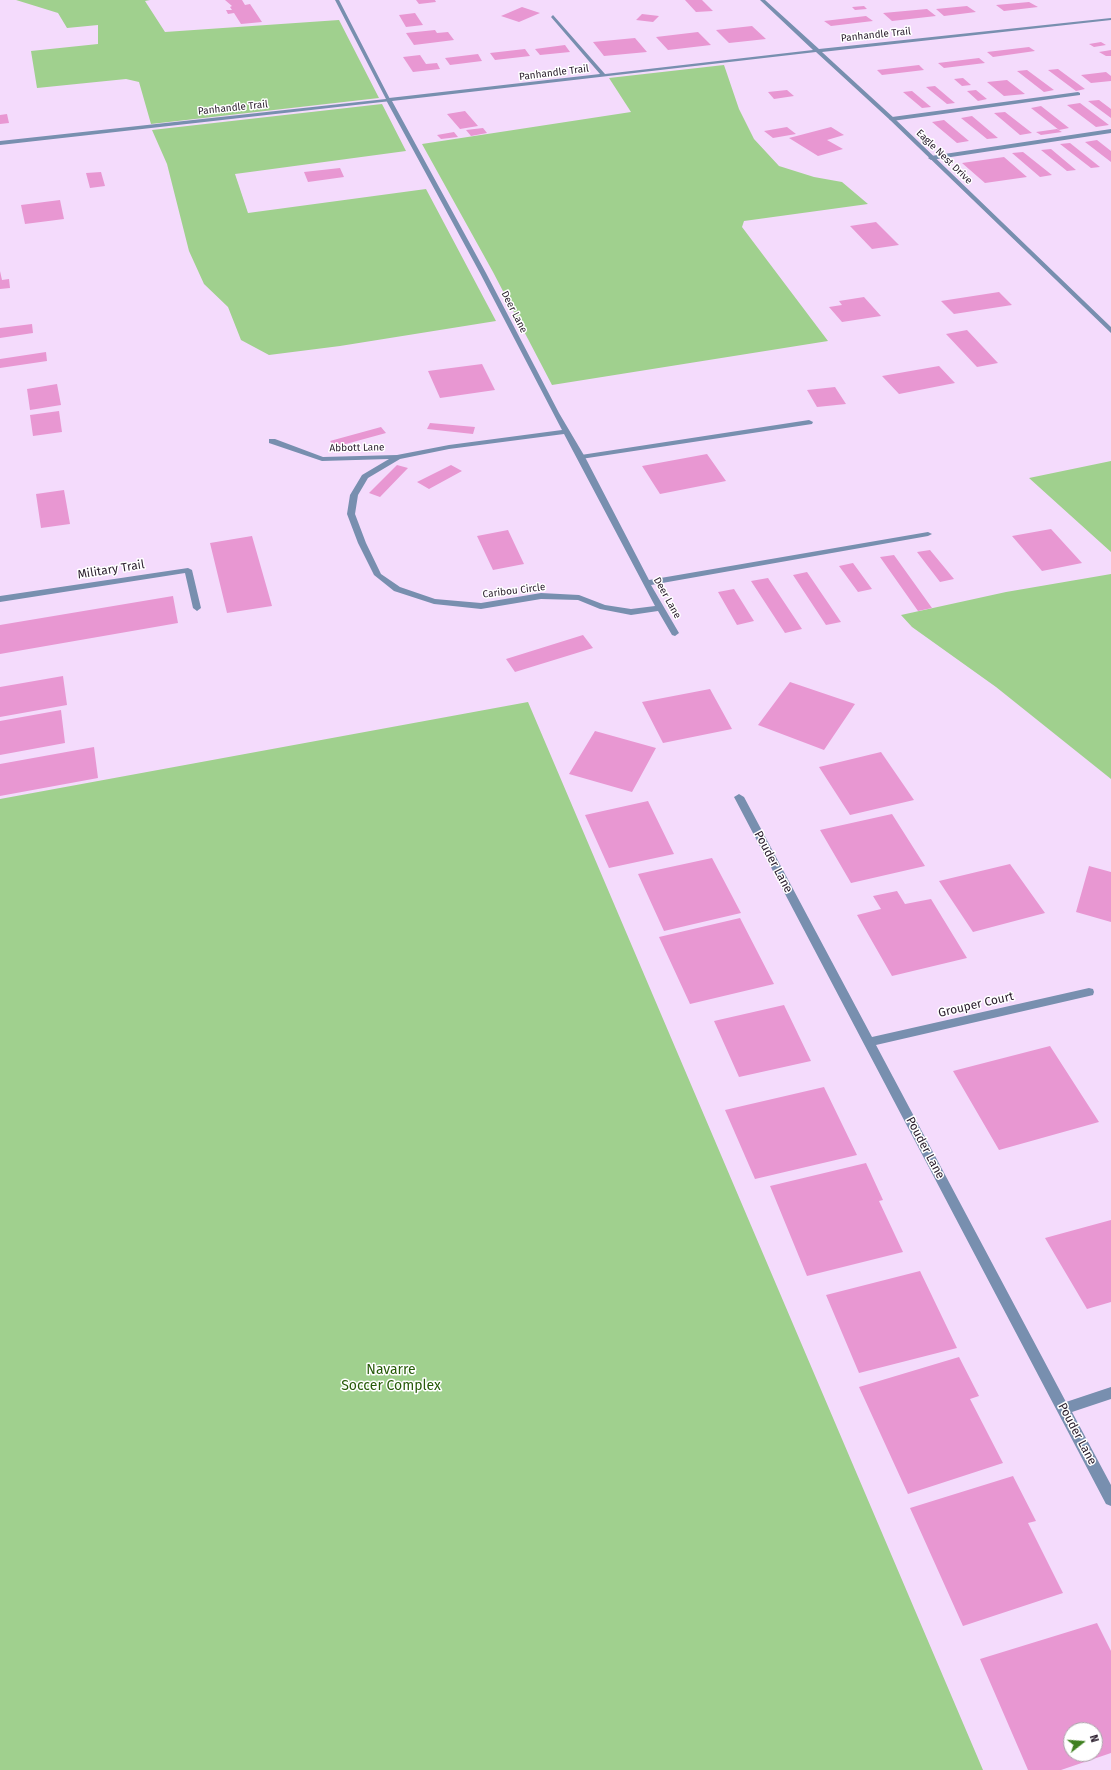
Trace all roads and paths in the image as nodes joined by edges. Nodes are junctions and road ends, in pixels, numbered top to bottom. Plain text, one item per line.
1 (337, 0) edge
2 (762, 0) edge
3 (553, 16) dead end
4 (1111, 20) edge
5 (816, 50) junction
6 (604, 76) junction
7 (1078, 94) dead end
8 (389, 100) junction
9 (892, 119) junction
10 (1111, 131) edge
11 (0, 143) edge
12 (931, 158) junction
13 (1111, 331) edge
14 (808, 422) dead end
15 (566, 432) junction
16 (272, 441) dead end
17 (398, 457) junction
18 (581, 458) junction
19 (928, 534) dead end
20 (646, 583) junction
21 (0, 599) edge
22 (197, 608) dead end
23 (660, 608) junction
24 (675, 633) dead end
25 (739, 797) dead end
26 (1089, 992) dead end
27 (869, 1042) junction
28 (1111, 1393) edge
29 (1063, 1409) junction
30 (1111, 1499) edge

1 - 8 street, Deer Lane
2 - 5 street, Eagle Nest Drive
3 - 6 street
4 - 5 street, Panhandle Trail
5 - 6 street, Panhandle Trail
5 - 9 street, Eagle Nest Drive
6 - 8 street, Panhandle Trail
7 - 9 street
8 - 11 street, Panhandle Trail
8 - 15 street, Deer Lane
9 - 12 street, Eagle Nest Drive
10 - 12 street
12 - 13 street, Eagle Nest Drive
14 - 18 street
15 - 17 street, Caribou Circle
15 - 18 street, Deer Lane
16 - 17 street, Abbott Lane
17 - 23 street, Caribou Circle
18 - 20 street, Deer Lane
19 - 20 street
20 - 23 street, Deer Lane
21 - 22 street, Military Trail
23 - 24 street, Deer Lane
25 - 27 street, Pouder Lane
26 - 27 street, Grouper Court
27 - 29 street, Pouder Lane
28 - 29 street
29 - 30 street, Pouder Lane

